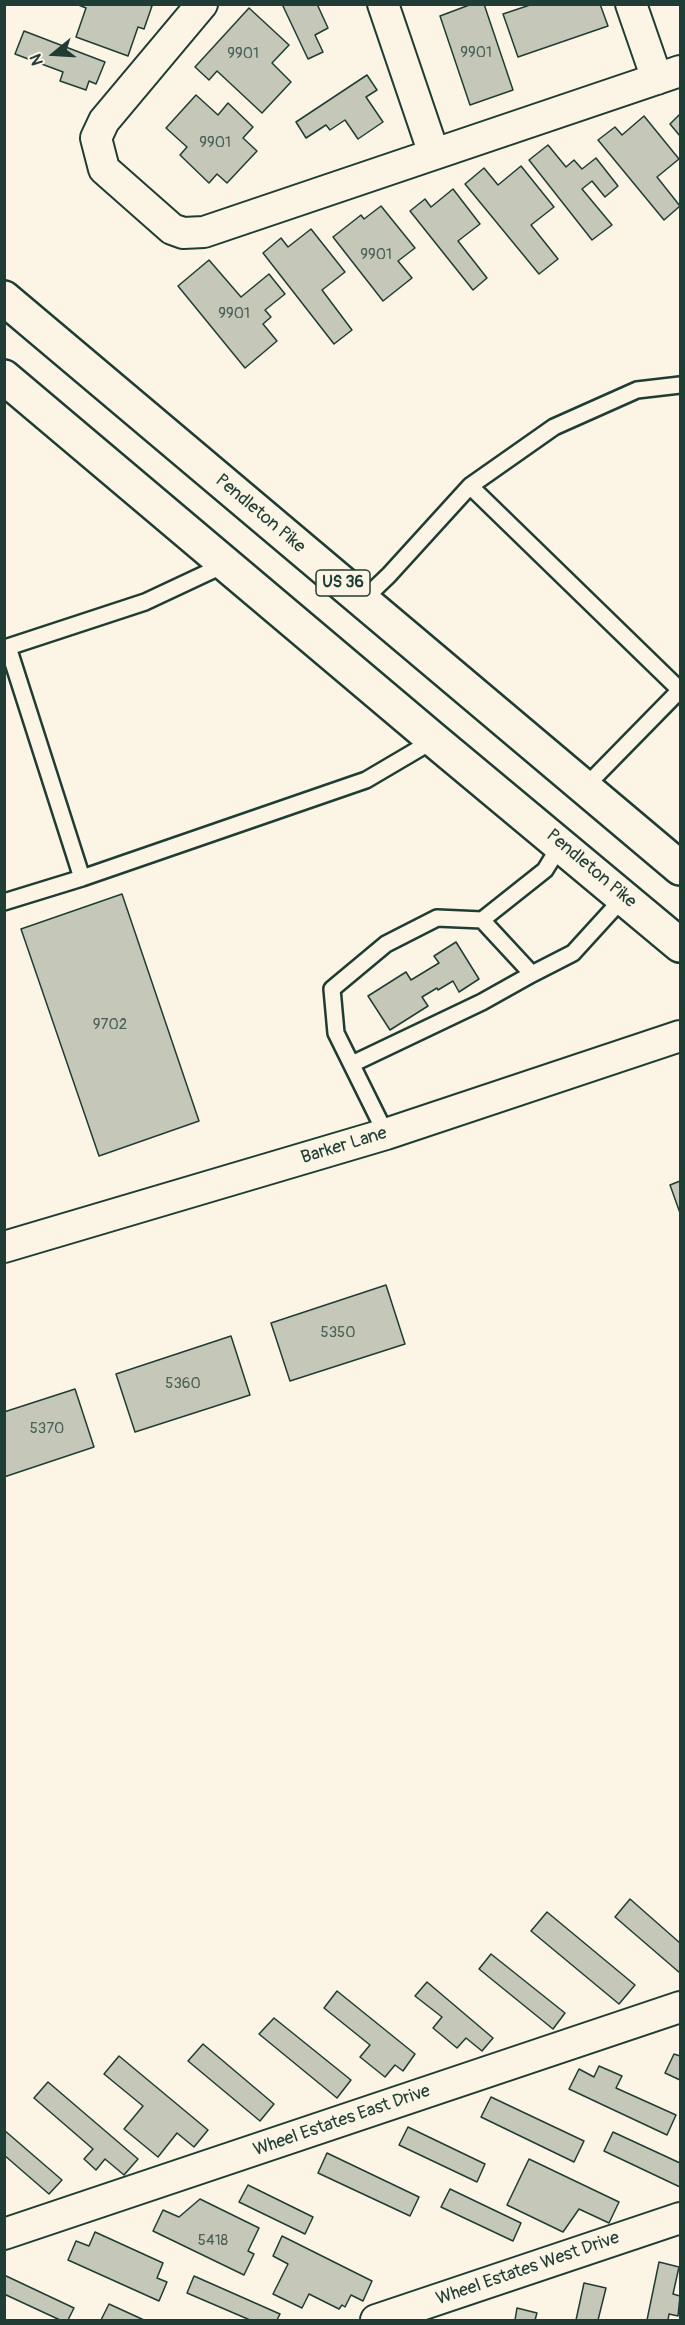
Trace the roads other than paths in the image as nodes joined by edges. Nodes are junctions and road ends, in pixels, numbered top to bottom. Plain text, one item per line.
1 (202, 4) edge
2 (383, 4) edge
3 (631, 4) edge
4 (669, 75) edge
5 (434, 154) junction
6 (4, 298) edge
7 (4, 376) edge
8 (681, 385) edge
9 (470, 486) junction
10 (226, 564) junction
11 (363, 600) junction
12 (6, 647) edge
13 (680, 690) edge
14 (434, 740) junction
15 (584, 788) junction
16 (561, 844) junction
17 (681, 868) edge
18 (82, 878) junction
19 (624, 897) junction
20 (4, 902) edge
21 (482, 920) junction
22 (681, 945) edge
23 (532, 974) junction
24 (681, 1036) edge
25 (352, 1064) junction
26 (386, 1134) junction
27 (4, 1247) edge
28 (681, 2007) edge
29 (681, 2218) edge
30 (4, 2234) edge
31 (376, 2320) edge

1 - 5 street
2 - 5 street
3 - 4 street
4 - 5 street
6 - 11 main road, Pendleton Pike / US 36
7 - 10 main road, Pendleton Pike
8 - 9 lane
9 - 11 lane
9 - 13 lane
10 - 12 lane
10 - 14 main road, Pendleton Pike
11 - 15 main road, Pendleton Pike / US 36
12 - 18 lane
13 - 15 lane
14 - 16 main road, Pendleton Pike
14 - 18 lane
15 - 17 main road, Pendleton Pike / US 36
16 - 19 main road, Pendleton Pike
16 - 21 lane
18 - 20 lane
19 - 22 main road, Pendleton Pike
19 - 23 lane
21 - 23 lane
21 - 25 lane
23 - 25 lane
24 - 26 street, Barker Lane
25 - 26 lane
26 - 27 street, Barker Lane
28 - 30 street, Wheel Estates East Drive
29 - 31 street, Wheel Estates West Drive

